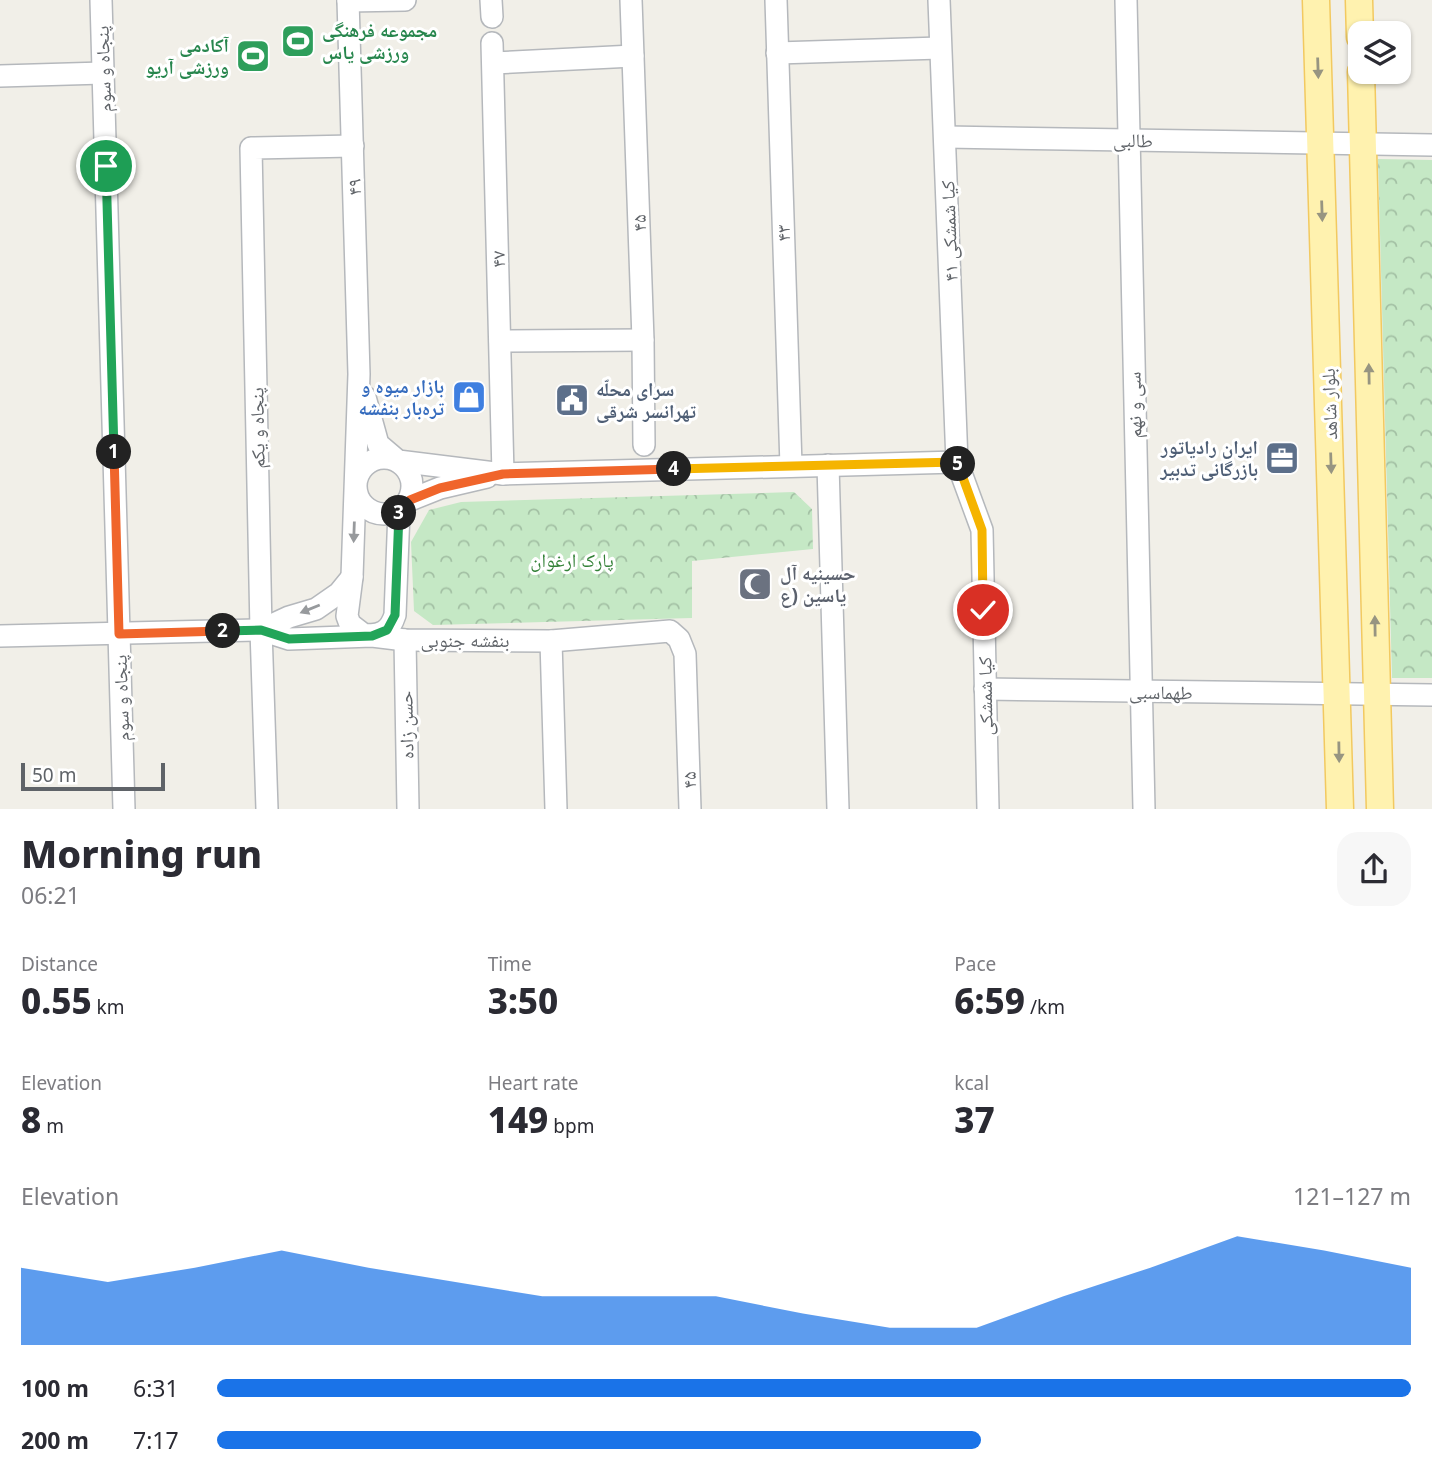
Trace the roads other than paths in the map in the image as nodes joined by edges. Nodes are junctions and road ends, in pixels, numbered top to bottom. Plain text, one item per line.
1 (101, 0) edge
2 (405, 0) edge
3 (631, 0) edge
4 (776, 0) edge
5 (939, 0) edge
6 (1126, 0) edge
7 (1316, 0) edge
8 (1359, 0) edge
9 (348, 1) edge
10 (1360, 21) edge
11 (940, 48) junction
12 (777, 53) junction
13 (634, 56) junction
14 (103, 73) junction
15 (0, 76) edge
16 (1361, 84) edge
17 (946, 137) junction
18 (1128, 140) junction
19 (1320, 143) junction
20 (1363, 144) junction
21 (1432, 145) edge
22 (353, 146) junction
23 (643, 340) junction
24 (500, 341) junction
25 (359, 374) junction
26 (644, 445) dead end
27 (398, 461) junction
28 (957, 462) junction
29 (828, 465) junction
30 (791, 466) junction
31 (503, 474) junction
32 (356, 487) junction
33 (405, 505) junction
34 (352, 577) junction
35 (261, 630) junction
36 (670, 631) joint
37 (119, 634) junction
38 (0, 636) edge
39 (372, 636) junction
40 (405, 640) junction
41 (551, 641) junction
42 (985, 689) junction
43 (1141, 691) junction
44 (1338, 694) junction
45 (1377, 694) junction
46 (1432, 695) edge
47 (124, 809) edge
48 (267, 809) edge
49 (408, 809) edge
50 (556, 809) edge
51 (690, 809) edge
52 (838, 809) edge
53 (988, 809) edge
54 (1144, 809) edge
55 (1340, 809) edge
56 (1380, 809) edge

1 - 14 street, پنجاه و سوم
2 - 9 street
3 - 13 street, ۴۵
4 - 12 street, ۴۳
5 - 11 street, ۴۱ کیا شمشکی
6 - 18 street, سی و نهم
7 -> 19 main road, بلوار شاهد
8 - 10 main road
9 - 22 street, ۴۹
11 - 12 street
11 - 17 street, ۴۱ کیا شمشکی
12 - 30 street, ۴۳
13 - 23 street, ۴۵
13 - 24 street, ۴۷
14 - 15 street
14 - 37 street, پنجاه و سوم
16 - 20 main road, بلوار شاهد
17 - 18 street, طالبی
17 - 28 street, ۴۱ کیا شمشکی
18 - 19 street, طالبی
18 - 43 street, سی و نهم
19 - 20 street, طالبی
19 -> 44 main road, بلوار شاهد
20 - 21 street, طالبی
45 -> 20 main road, بلوار شاهد
22 - 25 street, ۴۹
22 - 35 street, پنجاه و یکم
23 - 24 street
23 - 26 street, ۴۵
24 - 31 street, ۴۷
25 - 27 street
25 - 32 street
27 - 31 street
27 - 32 street
27 - 33 street
28 - 29 street
28 - 42 street, کیا شمشکی
29 - 30 street
29 - 52 street
30 - 31 street
31 - 33 street
32 - 33 street
32 -> 34 street
33 - 39 street
34 -> 35 street, بنفشه جنوبی
34 - 39 street
35 - 37 street, بنفشه جنوبی
35 - 39 street, بنفشه جنوبی
35 - 48 street, پنجاه و یکم
36 - 41 street, بنفشه جنوبی
36 - 51 street, ۴۵
37 - 38 street, بنفشه جنوبی
37 - 47 street, پنجاه و سوم
39 - 40 street, بنفشه جنوبی
40 - 41 street, بنفشه جنوبی
40 - 49 street, حسن زاده
41 - 50 street
42 - 43 street, طهماسبی
42 - 53 street, کیا شمشکی
43 - 44 street, طهماسبی
43 - 54 street, سی و نهم
44 - 45 street, طهماسبی
44 -> 55 main road, بلوار شاهد
45 - 46 street
45 - 56 main road, بلوار شاهد

